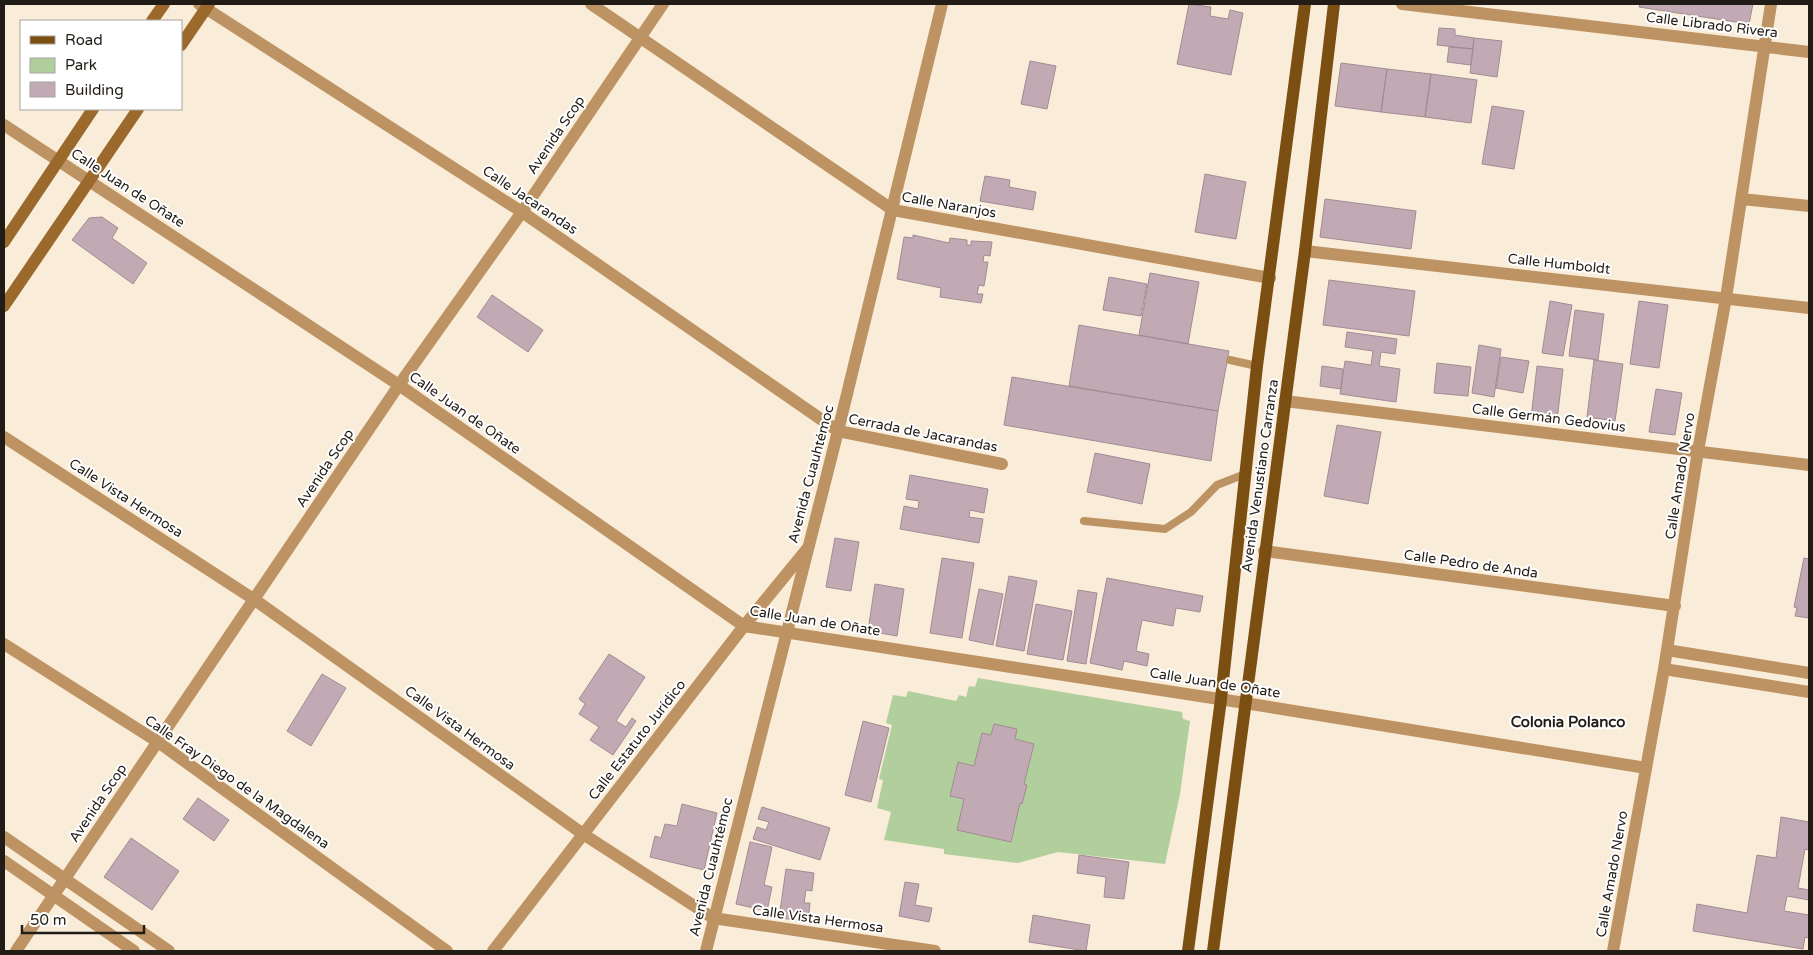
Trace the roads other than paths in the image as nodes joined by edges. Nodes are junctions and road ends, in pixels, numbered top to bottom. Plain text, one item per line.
1 (164, 4) edge
2 (591, 4) edge
3 (663, 4) edge
4 (942, 4) edge
5 (1305, 4) edge
6 (1334, 4) edge
7 (1402, 4) edge
8 (1771, 4) edge
9 (205, 5) edge
10 (153, 20) edge
11 (641, 36) junction
12 (182, 43) edge
13 (1763, 46) junction
14 (1809, 52) edge
15 (92, 110) edge
16 (137, 110) edge
17 (4, 125) edge
18 (58, 161) junction
19 (89, 180) junction
20 (1742, 199) junction
21 (1809, 206) edge
22 (893, 210) junction
23 (522, 212) junction
24 (4, 242) edge
25 (1305, 250) junction
26 (1270, 278) junction
27 (1726, 298) junction
28 (4, 306) edge
29 (1809, 308) edge
30 (1230, 360) dead end
31 (1257, 366) junction
32 (399, 385) junction
33 (1286, 401) junction
34 (838, 431) junction
35 (4, 437) edge
36 (1698, 451) junction
37 (1002, 464) dead end
38 (1809, 465) edge
39 (1246, 474) junction
40 (1084, 521) dead end
41 (807, 549) junction
42 (1264, 551) junction
43 (255, 600) junction
44 (1674, 606) junction
45 (744, 626) junction
46 (786, 632) junction
47 (4, 644) edge
48 (1667, 650) junction
49 (1664, 669) junction
50 (1809, 673) edge
51 (1809, 692) edge
52 (1220, 699) junction
53 (1245, 703) junction
54 (158, 742) junction
55 (1646, 768) junction
56 (583, 834) junction
57 (4, 837) edge
58 (4, 861) edge
59 (65, 879) junction
60 (54, 895) junction
61 (713, 918) junction
62 (16, 951) edge
63 (134, 951) edge
64 (169, 951) edge
65 (447, 951) edge
66 (493, 951) edge
67 (706, 951) edge
68 (936, 951) edge
69 (1188, 951) edge
70 (1212, 951) edge
71 (1613, 951) edge

1 - 10 main road
2 - 11 street, Calle Naranjos
3 - 11 street, Avenida Scop
4 - 22 street, Avenida Cuauhtémoc
5 - 26 main road, Avenida Venustiano Carranza
6 - 25 main road, Avenida Venustiano Carranza
7 - 13 street, Calle Librado Rivera
8 - 13 street, Calle Amado Nervo
9 - 12 main road
9 - 23 street, Calle Jacarandas
11 - 22 street, Calle Naranjos
11 - 23 street, Avenida Scop
13 - 14 street, Calle Librado Rivera
13 - 20 street, Calle Amado Nervo
15 - 18 main road
16 - 19 main road
17 - 18 street, Calle Juan de Oñate
18 - 19 street, Calle Juan de Oñate
18 - 24 main road
19 - 28 main road
19 - 32 street, Calle Juan de Oñate
20 - 21 street
20 - 27 street, Calle Amado Nervo
22 - 26 street, Calle Naranjos
22 - 34 street, Avenida Cuauhtémoc
23 - 32 street, Avenida Scop
23 - 34 street, Calle Jacarandas
25 - 27 street, Calle Humboldt
25 - 33 main road, Avenida Venustiano Carranza
26 - 31 main road, Avenida Venustiano Carranza
27 - 29 street, Calle Humboldt
27 - 36 street, Calle Amado Nervo
30 - 31 lane
31 - 39 main road, Avenida Venustiano Carranza
32 - 43 street, Avenida Scop
32 - 45 street, Calle Juan de Oñate
33 - 36 street, Calle Germán Gedovius
33 - 42 main road, Avenida Venustiano Carranza
34 - 37 street, Cerrada de Jacarandas
34 - 41 street, Avenida Cuauhtémoc
35 - 43 street, Calle Vista Hermosa
36 - 38 street, Calle Germán Gedovius
36 - 44 street, Calle Amado Nervo
39 - 40 lane
39 - 52 main road, Avenida Venustiano Carranza
41 - 45 street, Calle Estatuto Jurídico
41 - 46 street, Avenida Cuauhtémoc
42 - 44 street, Calle Pedro de Anda
42 - 53 main road, Avenida Venustiano Carranza
43 - 54 street, Avenida Scop
43 - 56 street, Calle Vista Hermosa
44 - 48 street, Calle Amado Nervo
45 - 46 street, Calle Juan de Oñate
45 - 56 street, Calle Estatuto Jurídico
46 - 52 street, Calle Juan de Oñate
46 - 61 street, Avenida Cuauhtémoc
47 - 54 street, Calle Fray Diego de la Magdalena
48 - 49 street, Calle Amado Nervo
48 - 50 street
49 - 51 street
49 - 55 street, Calle Amado Nervo
52 - 53 street, Calle Juan de Oñate
52 - 69 main road, Avenida Venustiano Carranza
53 - 55 street, Calle Juan de Oñate
53 - 70 main road, Avenida Venustiano Carranza
54 - 59 street, Avenida Scop
54 - 65 street, Calle Fray Diego de la Magdalena
55 - 71 street, Calle Amado Nervo
56 - 61 street, Calle Vista Hermosa
56 - 66 street, Calle Estatuto Jurídico
57 - 59 street
58 - 60 street
59 - 60 street, Avenida Scop
59 - 64 street
60 - 62 street, Avenida Scop
60 - 63 street
61 - 67 street, Avenida Cuauhtémoc
61 - 68 street, Calle Vista Hermosa

